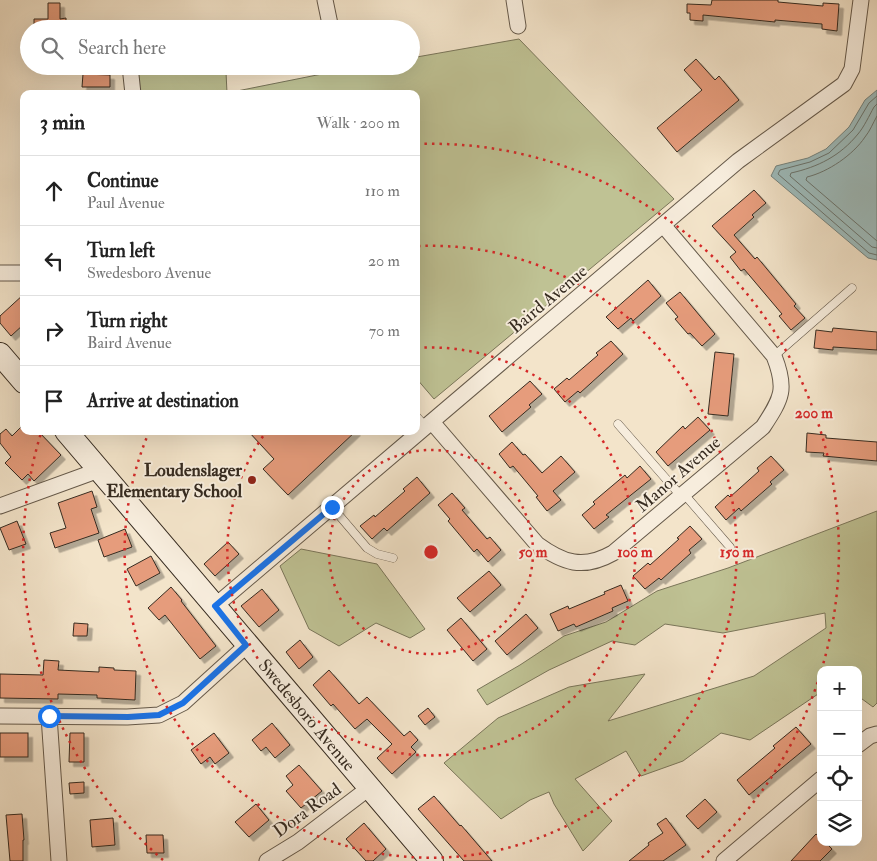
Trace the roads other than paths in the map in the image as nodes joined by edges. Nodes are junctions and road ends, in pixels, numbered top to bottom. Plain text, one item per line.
1 (325, 0) edge
2 (514, 0) edge
3 (860, 0) edge
4 (329, 20) edge
5 (518, 26) dead end
6 (131, 75) edge
7 (133, 90) edge
8 (663, 225) junction
9 (0, 273) edge
10 (20, 274) edge
11 (852, 288) dead end
12 (0, 354) edge
13 (774, 356) junction
14 (20, 377) edge
15 (425, 422) edge
16 (618, 424) dead end
17 (69, 435) edge
18 (411, 435) edge
19 (99, 470) junction
20 (683, 495) junction
21 (0, 506) edge
22 (332, 507) junction
23 (730, 547) dead end
24 (393, 558) dead end
25 (215, 606) junction
26 (246, 645) junction
27 (0, 716) edge
28 (49, 716) junction
29 (877, 734) edge
30 (862, 742) edge
31 (817, 782) edge
32 (369, 788) junction
33 (59, 861) edge
34 (267, 861) edge
35 (432, 861) edge
36 (724, 861) edge

1 - 4 street
2 - 5 street
3 - 8 street, Baird Avenue
6 - 7 street
8 - 13 street, Manor Avenue
8 - 15 street, Baird Avenue
9 - 10 street
11 - 13 lane
12 - 14 street
13 - 20 street, Manor Avenue
15 - 20 street, Manor Avenue
16 - 20 lane
17 - 19 street, Swedesboro Avenue
18 - 22 street, Baird Avenue
19 - 21 street
19 - 25 street, Swedesboro Avenue
20 - 23 lane
22 - 24 lane
22 - 25 street, Baird Avenue
25 - 26 street, Swedesboro Avenue
26 - 28 street
26 - 32 street, Swedesboro Avenue
27 - 28 street
28 - 33 street
29 - 30 street
31 - 36 street
32 - 34 street, Dora Road
32 - 35 street, Swedesboro Avenue

